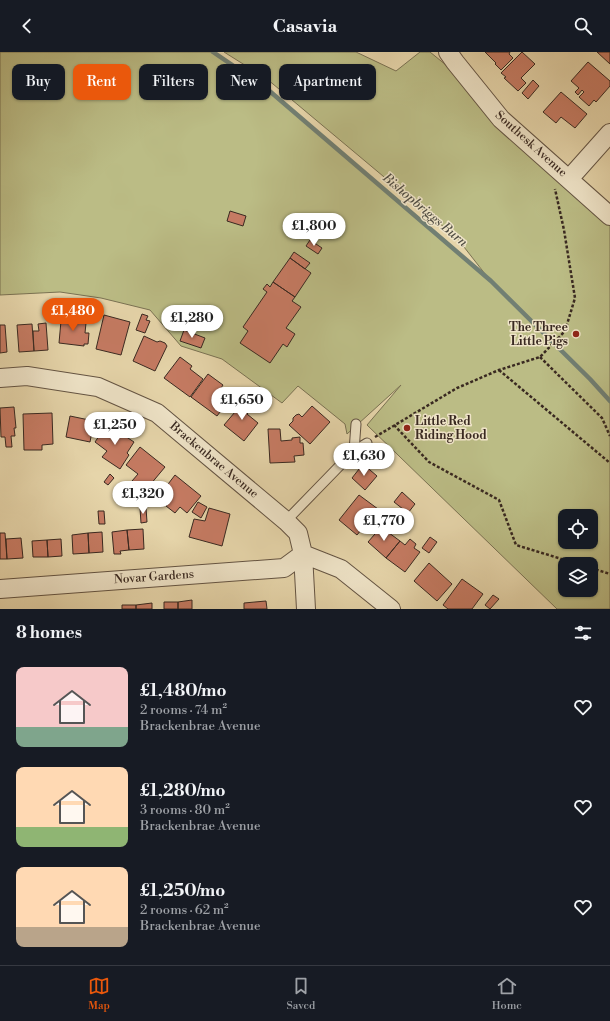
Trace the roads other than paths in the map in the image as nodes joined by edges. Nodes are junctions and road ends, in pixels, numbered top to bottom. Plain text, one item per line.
1 (448, 52) edge
2 (610, 133) edge
3 (562, 183) junction
4 (610, 216) edge
5 (0, 378) edge
6 (356, 424) dead end
7 (367, 443) road end
8 (354, 451) junction
9 (286, 521) junction
10 (302, 554) junction
11 (0, 588) edge
12 (306, 609) edge
13 (391, 609) edge

1 - 3 street, Southesk Avenue
2 - 3 street
3 - 4 street, Southesk Avenue
5 - 9 street, Brackenbrae Avenue
6 - 8 lane
7 - 8 lane
8 - 9 lane
9 - 10 street, Brackenbrae Avenue
10 - 11 street, Novar Gardens
10 - 12 street, Brackenbrae Avenue
10 - 13 street

